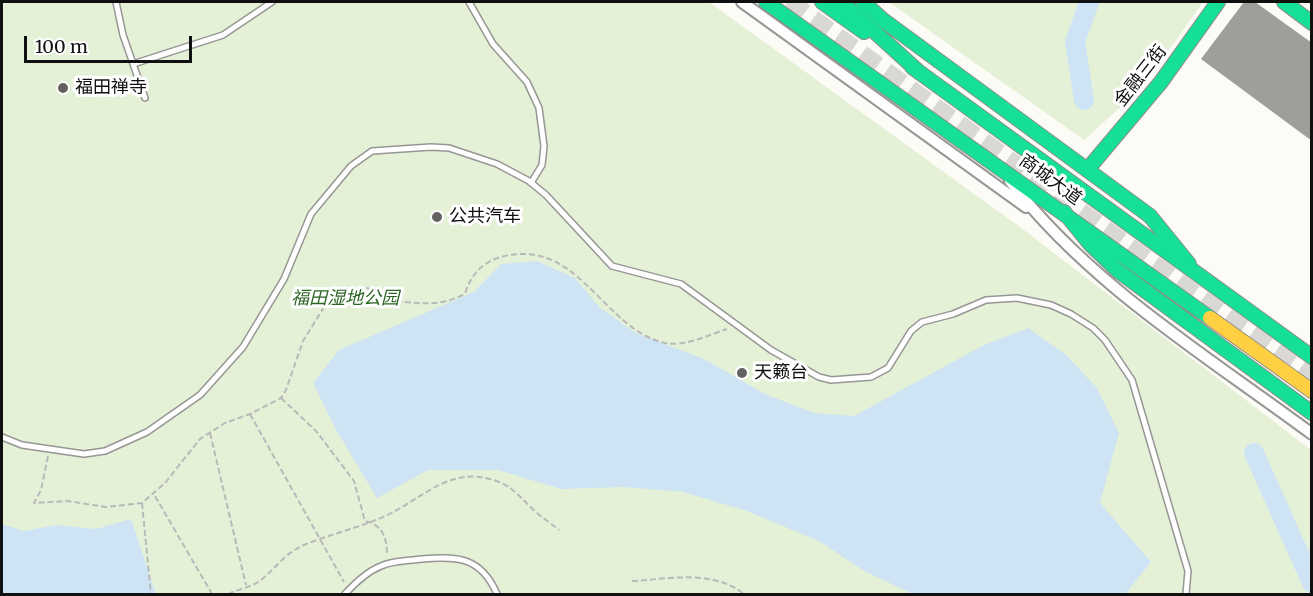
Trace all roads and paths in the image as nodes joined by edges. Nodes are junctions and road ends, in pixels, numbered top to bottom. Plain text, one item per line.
1 (116, 2) edge
2 (272, 2) edge
3 (469, 2) edge
4 (742, 2) edge
5 (766, 2) edge
6 (822, 2) edge
7 (842, 2) edge
8 (863, 2) edge
9 (1218, 2) edge
10 (1284, 2) edge
11 (1311, 22) edge
12 (134, 64) junction
13 (920, 72) junction
14 (146, 98) dead end
15 (999, 166) junction
16 (1087, 170) junction
17 (531, 183) junction
18 (1064, 212) junction
19 (1036, 214) junction
20 (1194, 272) junction
21 (737, 326) junction
22 (1311, 357) edge
23 (1311, 391) edge
24 (281, 398) junction
25 (1311, 413) edge
26 (250, 414) junction
27 (210, 432) junction
28 (1311, 434) edge
29 (2, 437) edge
30 (49, 450) junction
31 (154, 495) junction
32 (142, 503) junction
33 (365, 521) junction
34 (559, 530) dead end
35 (321, 541) junction
36 (386, 564) junction
37 (632, 581) dead end
38 (246, 585) junction
39 (347, 592) edge
40 (151, 594) edge
41 (212, 594) edge
42 (228, 594) edge
43 (498, 594) edge
44 (744, 594) edge
45 (1186, 594) edge

1 - 12 lane
2 - 12 lane
3 - 17 lane
4 - 19 street
5 - 15 main road, 商城大道
6 - 13 main road, 商城大道
7 - 13 main road
8 - 16 main road
9 - 16 main road, 金融三街
10 - 11 main road
12 - 14 lane
13 - 20 main road, 商城大道
15 - 18 main road, 商城大道
15 - 19 street
16 - 20 main road
17 - 21 lane
17 - 30 lane
18 - 23 main road, 商城大道
18 - 25 main road
19 - 28 street
20 - 22 main road, 商城大道
21 - 24 path
21 - 45 lane
24 - 26 path
24 - 33 path
26 - 27 path
26 - 35 path
27 - 31 path
27 - 38 path
29 - 30 lane
30 - 32 path
31 - 32 path
31 - 41 path
32 - 40 path
33 - 34 path
33 - 35 path
33 - 36 path
35 - 38 path
35 - 39 path
36 - 39 lane
36 - 43 lane
37 - 44 path
38 - 42 path

